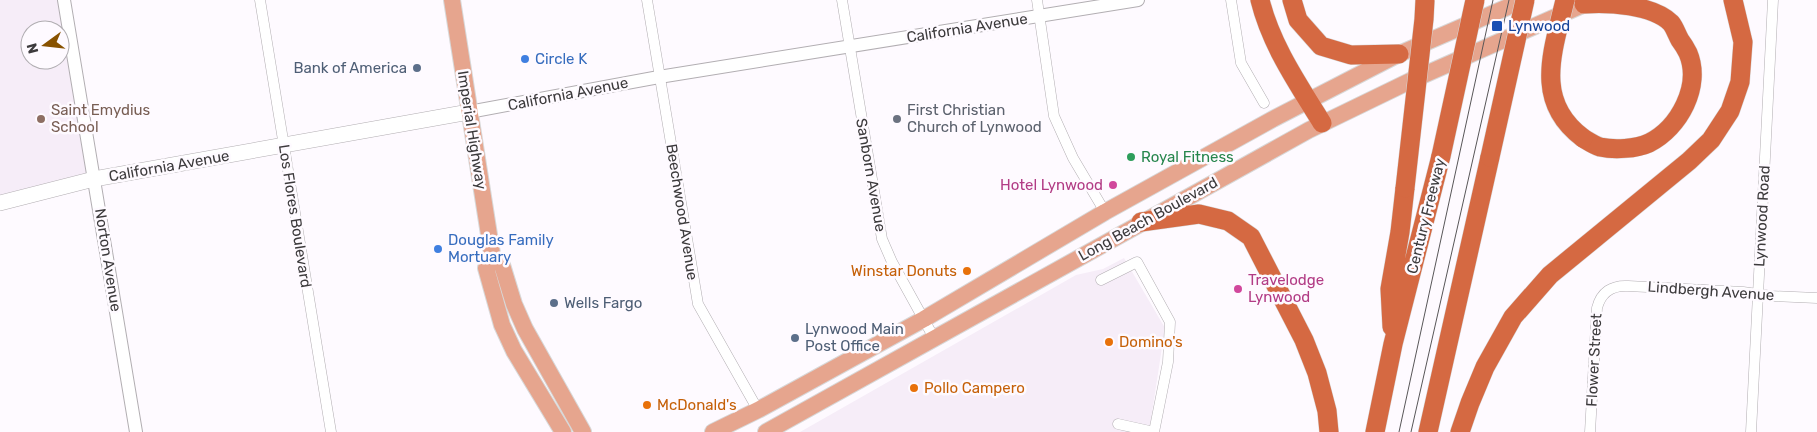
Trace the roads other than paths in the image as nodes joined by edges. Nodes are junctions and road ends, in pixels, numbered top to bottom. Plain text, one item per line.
1 (64, 0) edge
2 (260, 0) edge
3 (452, 0) edge
4 (647, 0) edge
5 (842, 0) edge
6 (1037, 0) edge
7 (1138, 0) edge
8 (1231, 0) edge
9 (1260, 0) edge
10 (1292, 0) edge
11 (1425, 0) edge
12 (1475, 0) edge
13 (1524, 0) edge
14 (1565, 0) edge
15 (1733, 0) edge
16 (1773, 0) edge
17 (1589, 2) edge
18 (1040, 16) junction
19 (850, 46) junction
20 (1399, 54) junction
21 (660, 77) junction
22 (1308, 100) junction
23 (1264, 103) dead end
24 (468, 112) junction
25 (1322, 123) junction
26 (283, 146) junction
27 (94, 179) junction
28 (0, 203) edge
29 (1105, 212) junction
30 (1141, 222) junction
31 (493, 260) junction
32 (1101, 280) dead end
33 (1606, 291) joint
34 (1758, 294) junction
35 (1817, 298) edge
36 (924, 319) junction
37 (934, 338) junction
38 (1394, 344) junction
39 (758, 410) junction
40 (1118, 424) dead end
41 (768, 431) edge
42 (136, 432) edge
43 (331, 432) edge
44 (563, 432) edge
45 (583, 432) edge
46 (714, 432) edge
47 (1154, 432) edge
48 (1329, 432) edge
49 (1375, 432) edge
50 (1428, 432) edge
51 (1460, 432) edge
52 (1590, 432) edge
53 (1751, 432) edge

1 - 27 street, Norton Avenue
2 - 26 street, Los Flores Boulevard
3 - 24 main road, Imperial Highway
4 - 21 street, Beechwood Avenue
5 - 19 street, Sanborn Avenue
6 - 18 street
7 - 18 street, California Avenue
8 - 23 street
9 - 22 highway
10 - 20 highway
11 - 38 highway, bridge
12 - 38 highway, Century Freeway, bridge
13 - 20 main road, Long Beach Boulevard
13 - 50 highway, bridge
14 - 17 highway, bridge
15 - 51 highway
16 - 34 street, Lynwood Road
17 - 25 main road, Long Beach Boulevard
18 - 19 street, California Avenue
18 - 29 street
19 - 21 street, California Avenue
19 - 36 street, Sanborn Avenue
20 - 22 main road, Long Beach Boulevard
21 - 24 street, California Avenue
21 - 39 street, Beechwood Avenue
22 - 25 highway
22 - 29 main road, Long Beach Boulevard
24 - 26 main road, California Avenue
24 - 31 main road, Imperial Highway
25 - 30 main road, Long Beach Boulevard
26 - 27 main road, California Avenue
26 - 43 street, Los Flores Boulevard
27 - 28 main road, California Avenue
27 - 42 street, Norton Avenue
29 - 36 main road, Long Beach Boulevard
30 - 37 main road, Long Beach Boulevard
30 - 48 highway
31 - 44 main road, Imperial Highway
31 - 45 main road, Imperial Highway
32 - 47 street
33 - 34 street, Lindbergh Avenue
33 - 52 street, Flower Street
34 - 35 street, Lindbergh Avenue
34 - 53 street, Lynwood Road
36 - 37 street, Sanborn Avenue
36 - 39 main road, Long Beach Boulevard
37 - 41 main road, Long Beach Boulevard
38 - 49 highway, Century Freeway
39 - 46 main road, Long Beach Boulevard
40 - 47 street

